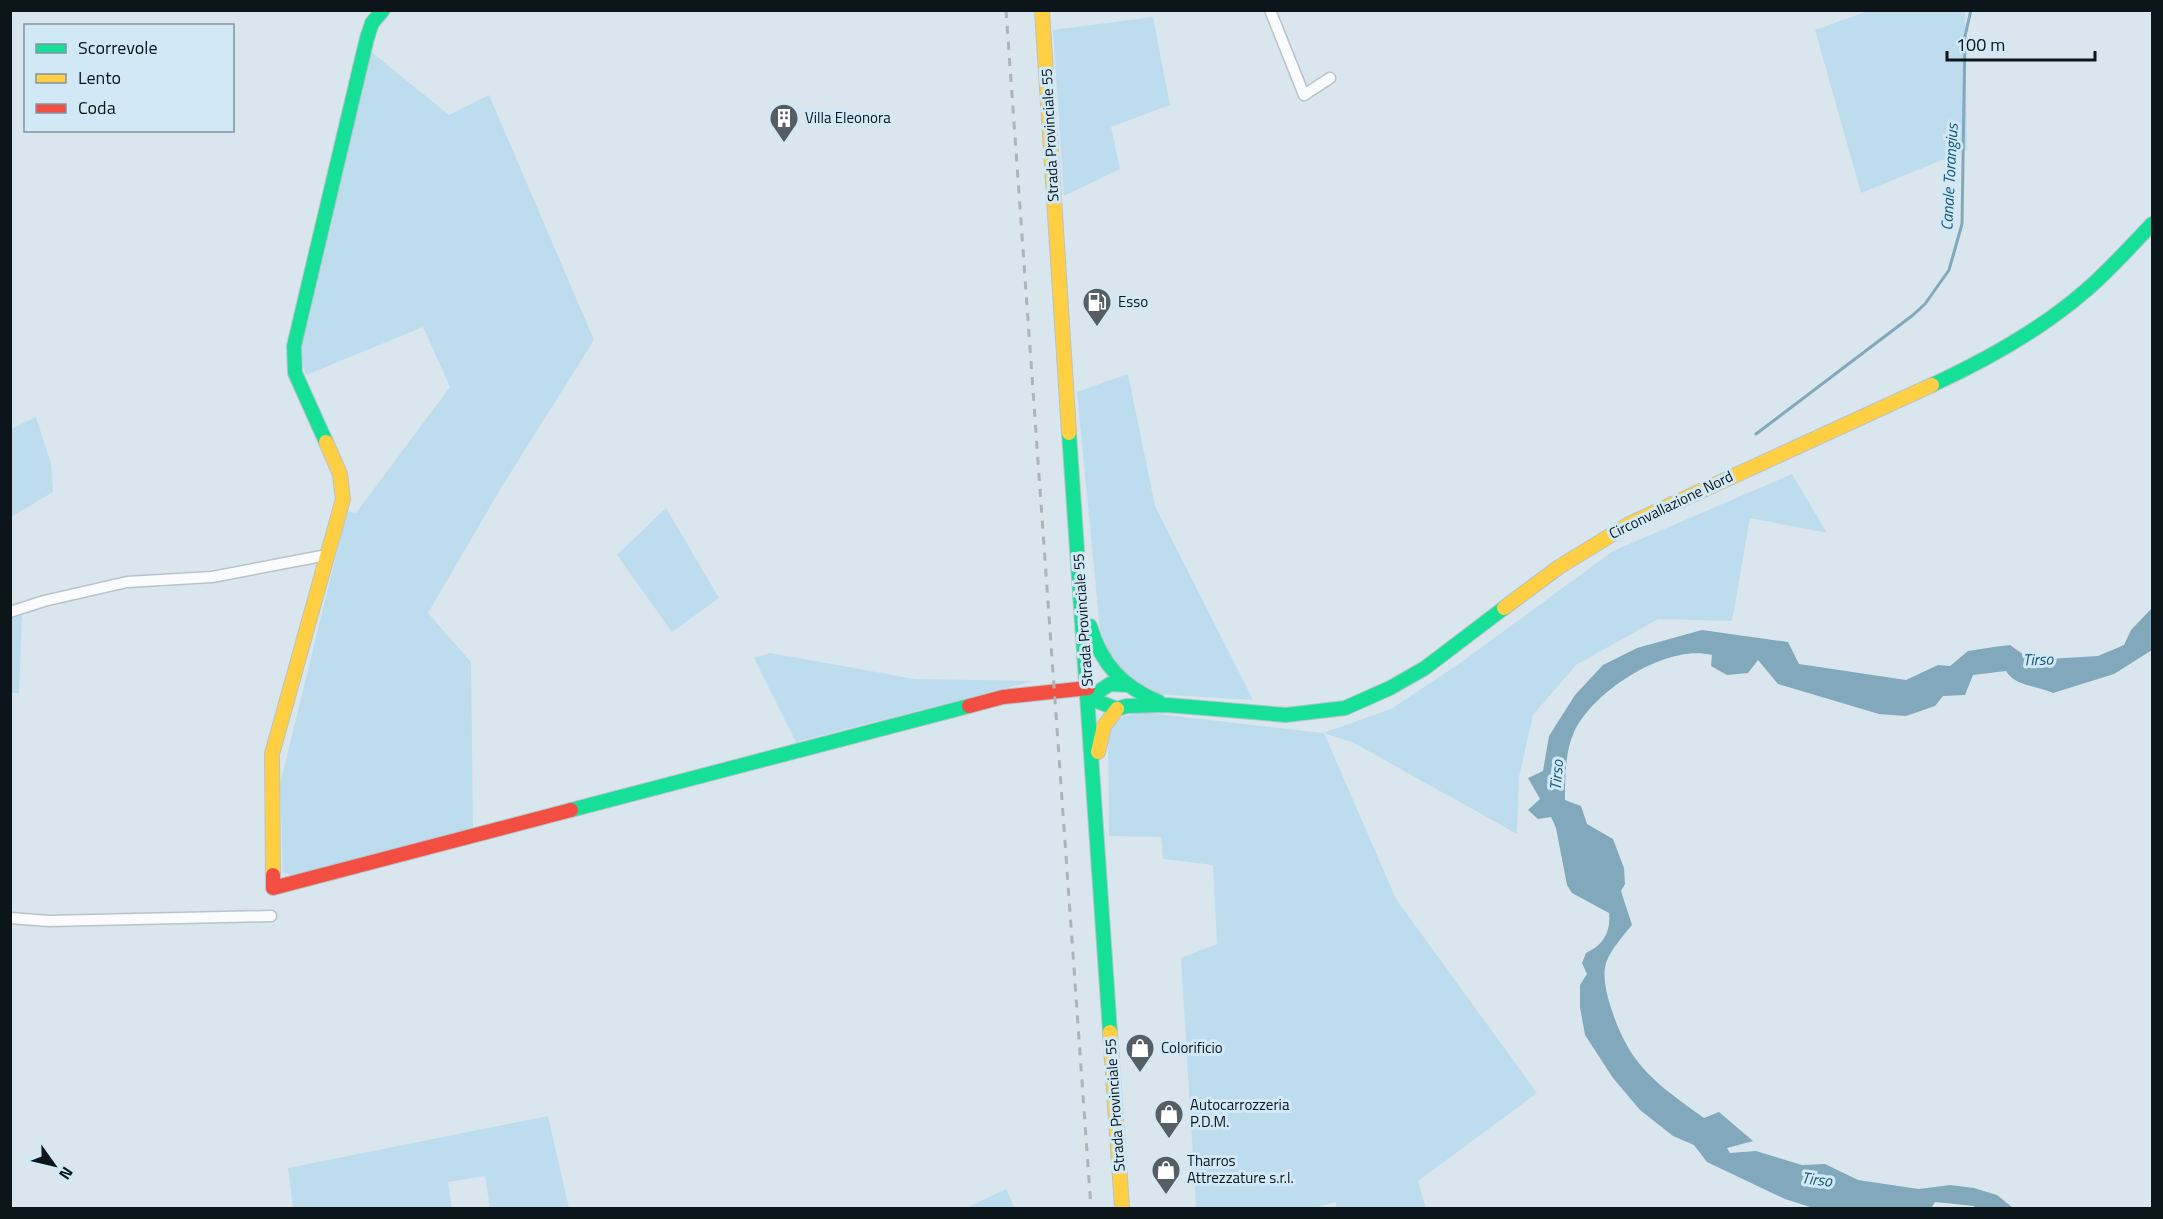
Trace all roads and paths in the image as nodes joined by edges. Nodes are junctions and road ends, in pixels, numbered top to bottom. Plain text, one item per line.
1 (383, 10) edge
2 (1042, 10) edge
3 (1270, 10) edge
4 (1330, 78) dead end
5 (2152, 224) edge
6 (327, 555) junction
7 (1079, 579) junction
8 (10, 612) edge
9 (1126, 684) junction
10 (1088, 693) junction
11 (1167, 705) junction
12 (1117, 709) junction
13 (1095, 780) junction
14 (271, 916) dead end
15 (10, 918) edge
16 (1122, 1209) edge

1 - 6 main road
2 - 7 main road, Strada Provinciale 55
3 - 4 street
5 - 11 main road, Circonvallazione Nord
6 - 8 street
6 - 10 main road
7 - 9 main road, Circonvallazione Nord
7 - 10 main road, Strada Provinciale 55
9 - 10 main road
9 - 11 main road, Circonvallazione Nord
10 - 12 main road, Circonvallazione Nord
10 - 13 main road, Strada Provinciale 55
11 - 12 main road, Circonvallazione Nord
12 - 13 main road
13 - 16 main road, Strada Provinciale 55
14 - 15 street

